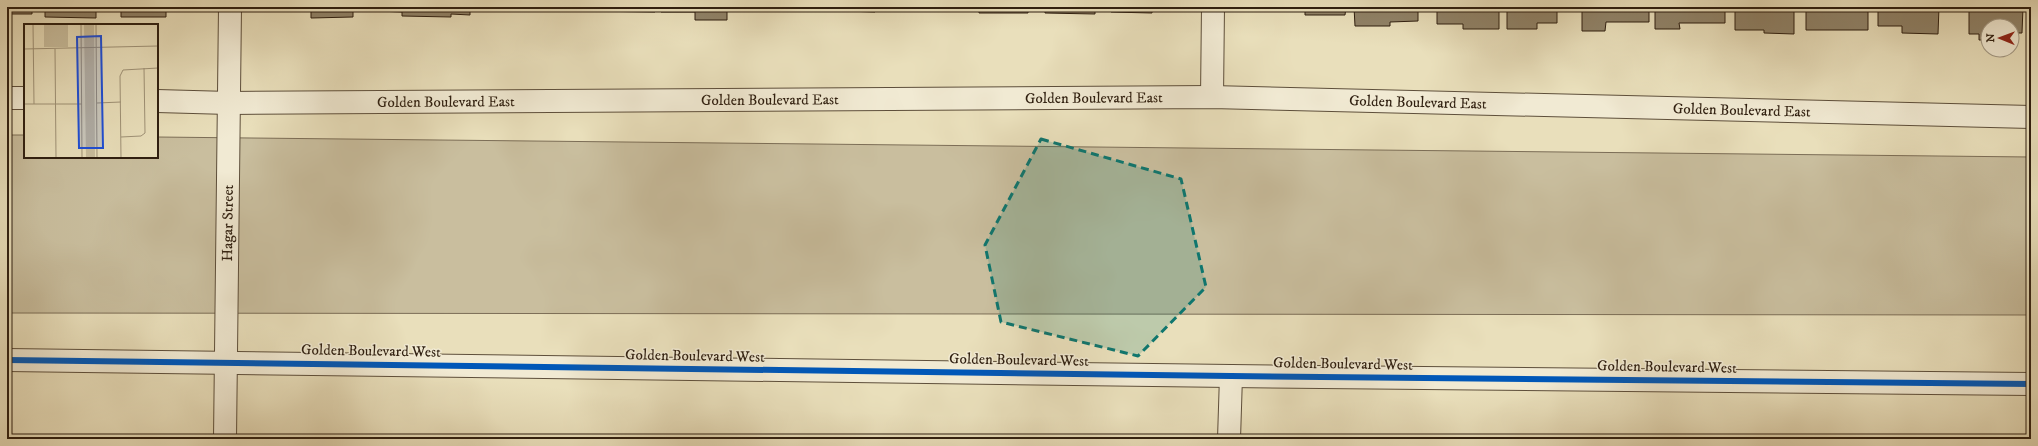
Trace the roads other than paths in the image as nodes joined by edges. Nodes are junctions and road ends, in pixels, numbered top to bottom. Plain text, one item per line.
1 (230, 7) edge
2 (1212, 7) edge
3 (1212, 97) junction
4 (7, 98) edge
5 (24, 98) edge
6 (158, 101) edge
7 (229, 103) junction
8 (2031, 117) edge
9 (7, 360) edge
10 (226, 362) junction
11 (1230, 376) junction
12 (2031, 384) edge
13 (225, 439) edge
14 (1229, 439) edge

1 - 7 street, Hagar Street
2 - 3 street
3 - 7 street, Golden Boulevard East
3 - 8 street, Golden Boulevard East
4 - 5 street
6 - 7 street, Golden Boulevard East
7 - 10 street, Hagar Street
9 - 10 street, Golden Boulevard West
10 - 11 street, Golden Boulevard West
10 - 13 street, Hagar Street
11 - 12 street, Golden Boulevard West
11 - 14 street

